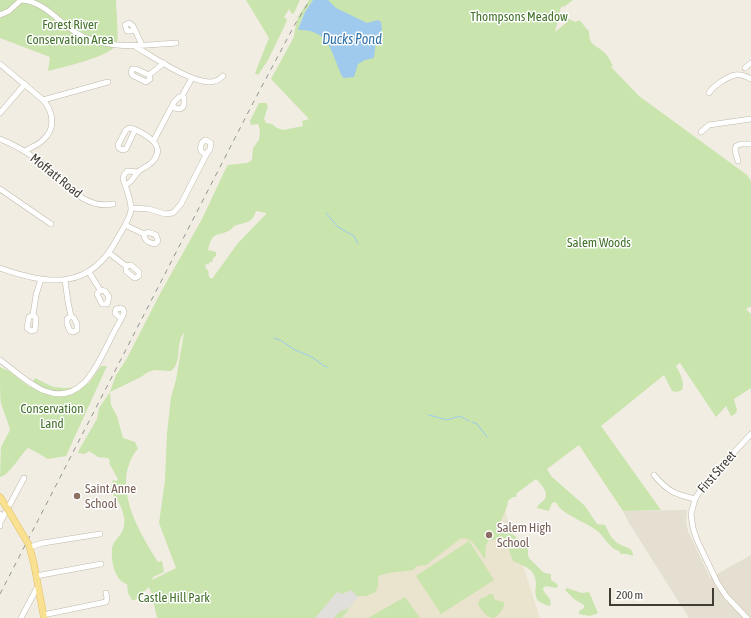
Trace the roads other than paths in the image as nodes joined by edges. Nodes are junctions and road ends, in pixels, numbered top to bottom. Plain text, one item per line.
1 (0, 15) edge
2 (134, 30) dead end
3 (176, 43) dead end
4 (142, 46) junction
5 (136, 47) junction
6 (164, 62) junction
7 (751, 63) edge
8 (0, 64) edge
9 (745, 68) dead end
10 (149, 75) dead end
11 (223, 76) dead end
12 (192, 78) junction
13 (751, 79) edge
14 (108, 82) dead end
15 (25, 84) junction
16 (709, 93) dead end
17 (182, 96) junction
18 (43, 100) junction
19 (173, 104) junction
20 (0, 113) edge
21 (751, 119) edge
22 (136, 130) dead end
23 (701, 132) dead end
24 (0, 139) edge
25 (154, 140) junction
26 (751, 144) edge
27 (25, 151) junction
28 (206, 155) dead end
29 (738, 161) dead end
30 (138, 172) junction
31 (125, 185) junction
32 (0, 189) edge
33 (113, 204) dead end
34 (131, 208) junction
35 (51, 224) dead end
36 (125, 225) junction
37 (144, 234) dead end
38 (109, 253) junction
39 (126, 266) dead end
40 (0, 268) edge
41 (89, 272) junction
42 (41, 279) junction
43 (65, 280) junction
44 (100, 290) dead end
45 (33, 315) dead end
46 (71, 316) dead end
47 (121, 319) dead end
48 (0, 360) edge
49 (751, 434) edge
50 (654, 475) dead end
51 (24, 478) dead end
52 (0, 497) edge
53 (695, 499) junction
54 (0, 514) edge
55 (0, 524) edge
56 (100, 534) dead end
57 (29, 546) junction
58 (101, 564) dead end
59 (36, 576) junction
60 (38, 586) junction
61 (106, 593) dead end
62 (44, 616) edge
63 (21, 618) edge
64 (747, 618) edge

1 - 5 street
2 - 4 street
3 - 4 street
4 - 5 street
5 - 6 street
6 - 10 street
6 - 12 street
7 - 9 street
8 - 15 street
11 - 12 street
12 - 17 street
13 - 16 street
14 - 18 street
15 - 18 street
15 - 20 street
17 - 19 street
17 - 19 street
18 - 27 street
19 - 25 street
21 - 23 street
22 - 25 street
24 - 27 street, Moffatt Road
25 - 30 street
26 - 29 street
27 - 33 street, Moffatt Road
28 - 34 street
30 - 31 street
30 - 31 street
31 - 34 street
32 - 35 street
34 - 36 street
36 - 37 street
36 - 38 street
38 - 39 street
38 - 41 street
40 - 42 street
41 - 43 street
41 - 44 street
42 - 43 street
42 - 45 street
43 - 46 street
47 - 48 street
49 - 53 street, First Street
50 - 53 street
51 - 55 street
52 - 57 main road, bridge
53 - 64 street, First Street
54 - 55 street
56 - 57 street
57 - 59 main road
58 - 59 street
59 - 60 main road
60 - 62 main road
60 - 63 street
61 - 62 street

